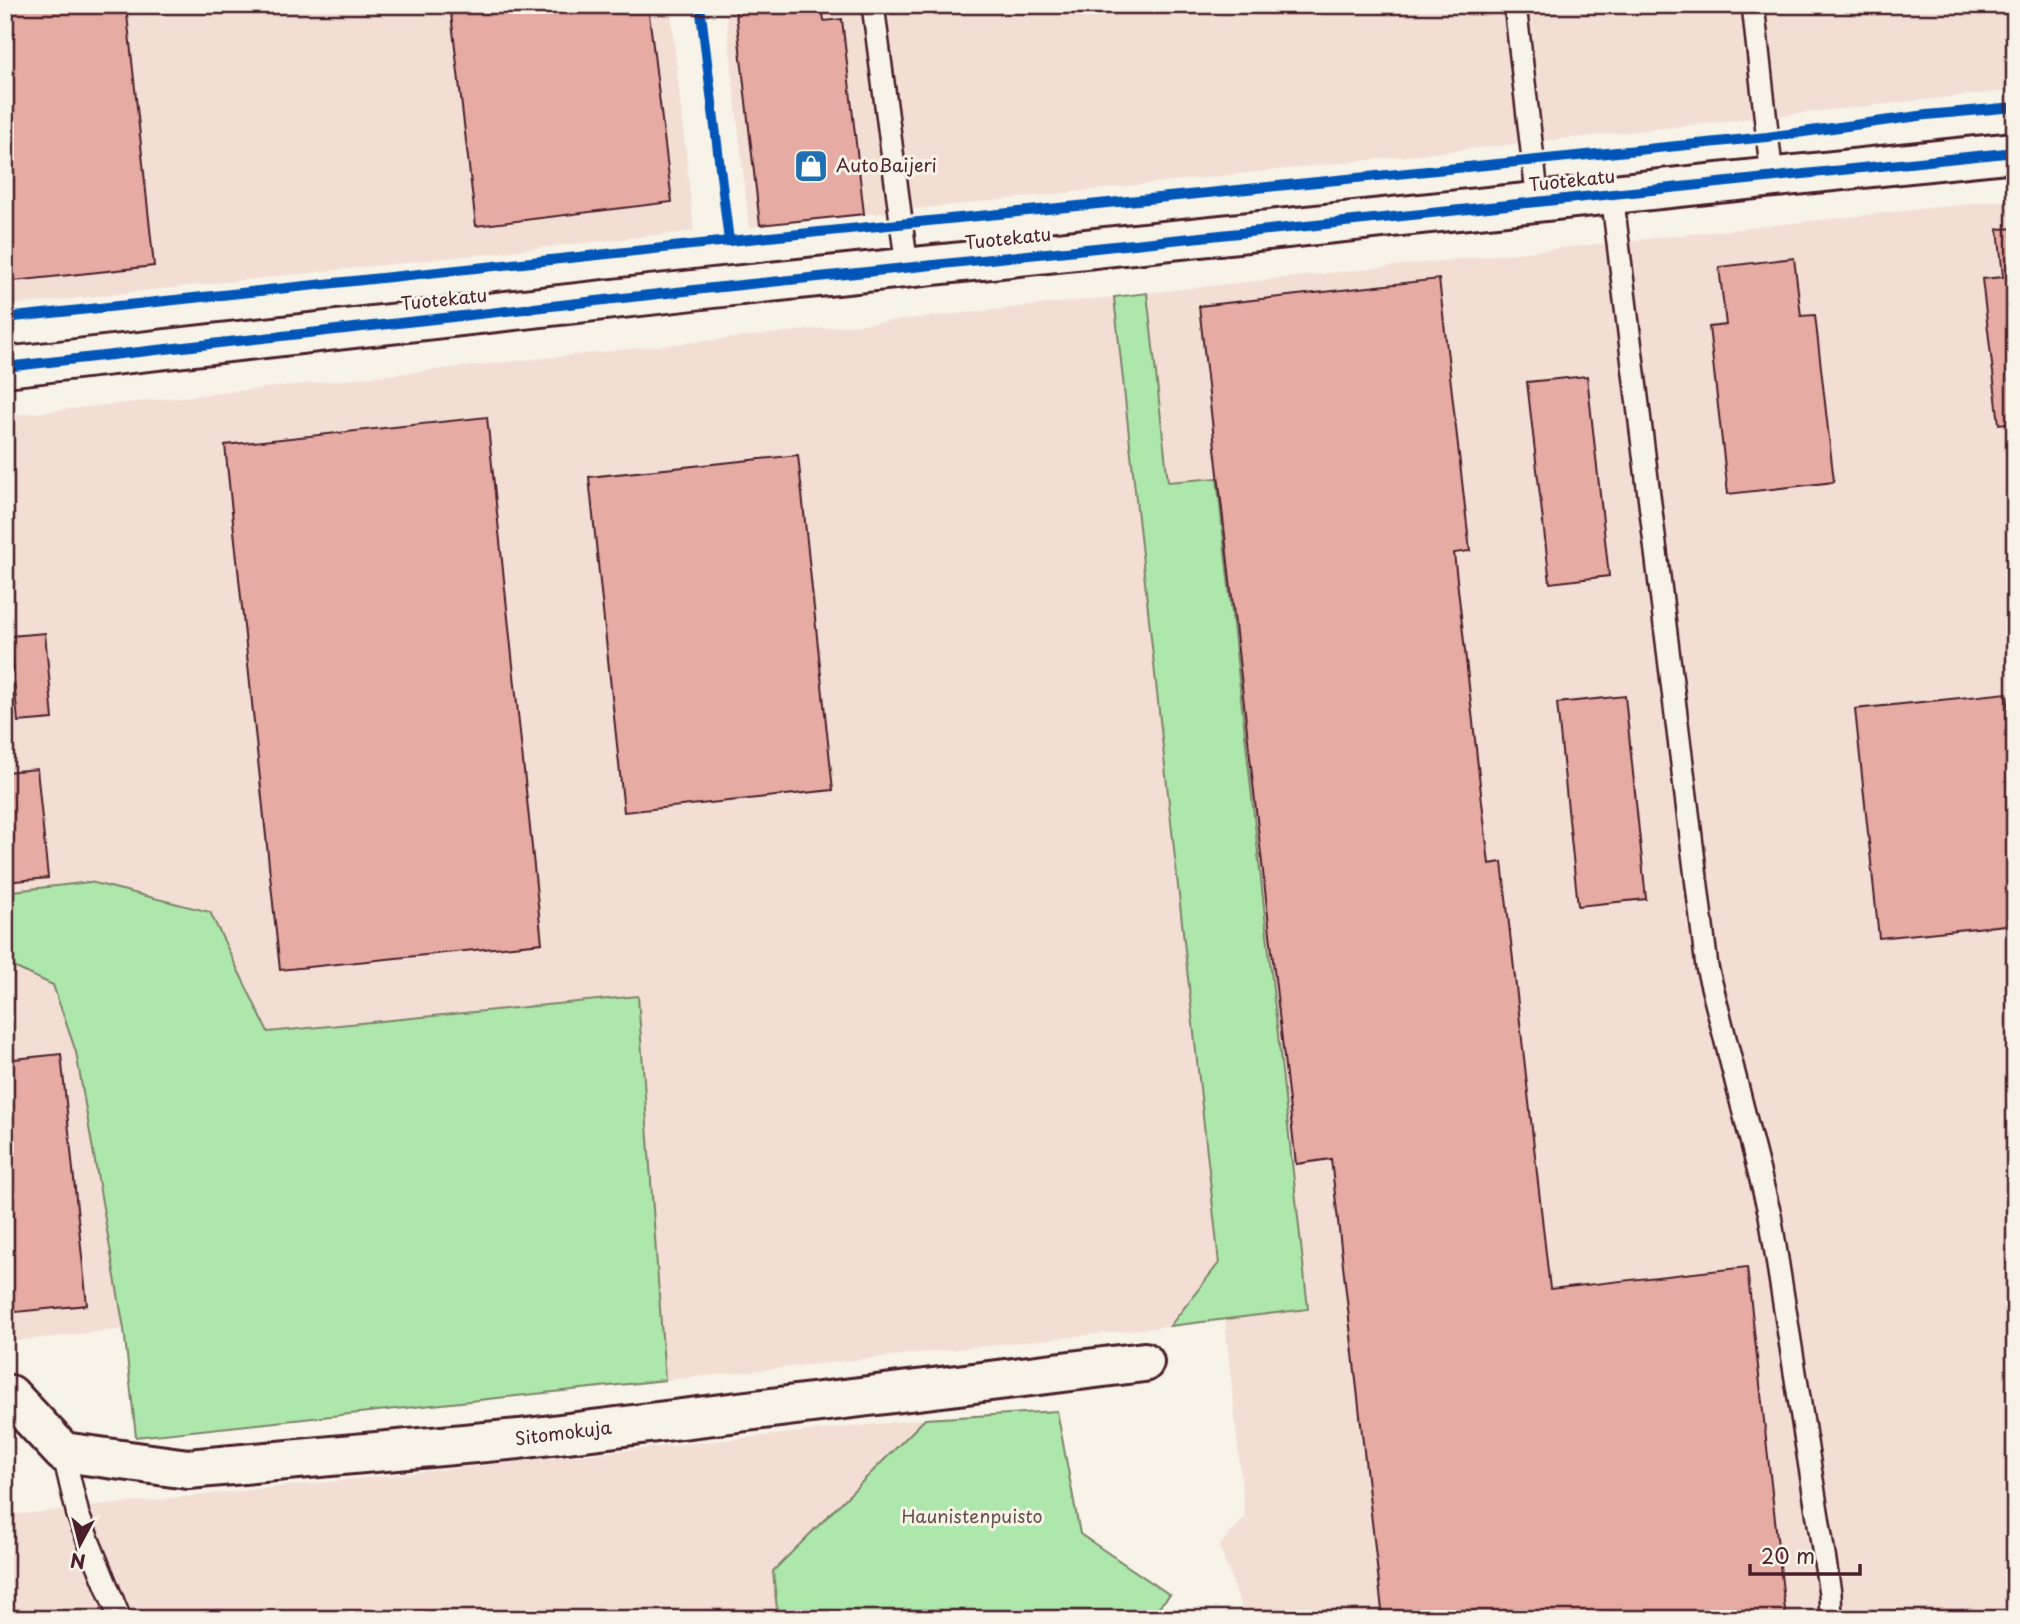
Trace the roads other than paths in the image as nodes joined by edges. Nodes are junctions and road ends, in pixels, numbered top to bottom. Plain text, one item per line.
1 (873, 5) edge
2 (1515, 5) edge
3 (1753, 5) edge
4 (2015, 152) edge
5 (1772, 177) junction
6 (1612, 194) junction
7 (1538, 202) junction
8 (907, 267) junction
9 (5, 367) edge
10 (1144, 1362) dead end
11 (5, 1394) edge
12 (63, 1451) junction
13 (120, 1619) edge
14 (1832, 1619) edge

1 - 8 lane
2 - 7 lane
3 - 5 lane
4 - 5 street, Tuotekatu
5 - 6 street, Tuotekatu
6 - 7 street, Tuotekatu
6 - 14 lane
7 - 8 street, Tuotekatu
8 - 9 street, Tuotekatu
10 - 12 street, Sitomokuja
11 - 12 street
12 - 13 lane

